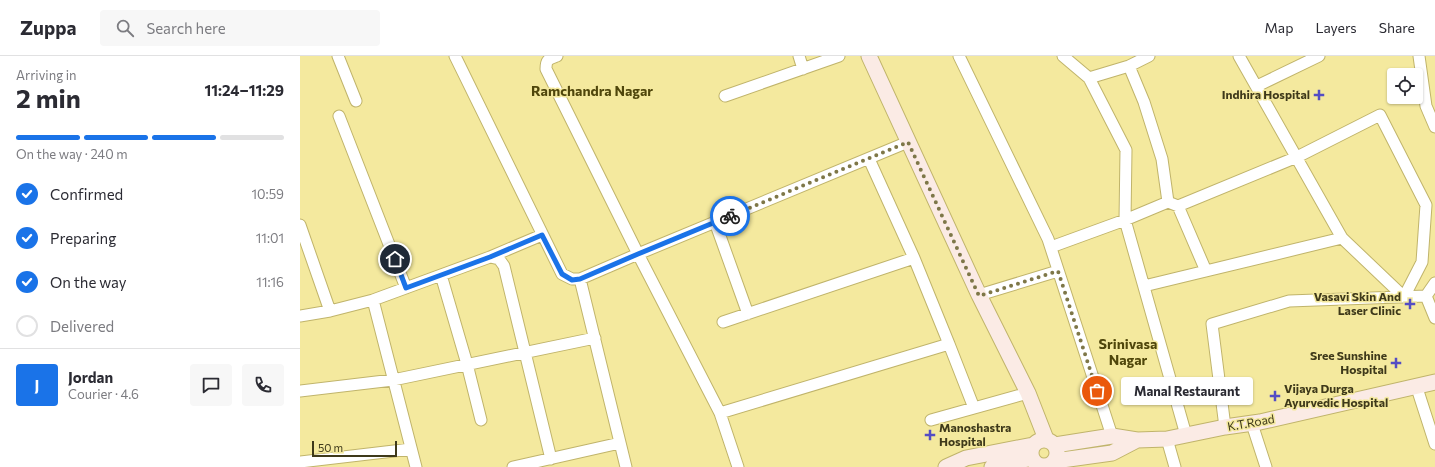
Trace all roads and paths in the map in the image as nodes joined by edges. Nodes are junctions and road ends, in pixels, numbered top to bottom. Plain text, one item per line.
1 (338, 56) edge
2 (455, 56) edge
3 (557, 56) edge
4 (799, 56) edge
5 (839, 56) edge
6 (869, 56) edge
7 (959, 56) edge
8 (1063, 56) edge
9 (1148, 56) edge
10 (1239, 56) edge
11 (1318, 56) edge
12 (1419, 56) edge
13 (1129, 66) junction
14 (803, 69) junction
15 (1089, 78) junction
16 (1256, 86) junction
17 (725, 96) dead end
18 (356, 101) dead end
19 (339, 116) dead end
20 (1435, 127) edge
21 (908, 142) junction
22 (1297, 157) junction
23 (869, 159) junction
24 (1173, 204) junction
25 (1125, 220) junction
26 (715, 222) junction
27 (300, 225) edge
28 (542, 235) junction
29 (1342, 238) junction
30 (1051, 247) junction
31 (638, 254) junction
32 (490, 257) junction
33 (914, 258) junction
34 (1058, 271) junction
35 (1206, 271) junction
36 (441, 275) junction
37 (580, 279) junction
38 (1435, 283) edge
39 (1144, 286) junction
40 (406, 288) junction
41 (979, 296) junction
42 (1426, 296) junction
43 (1404, 297) junction
44 (373, 300) junction
45 (330, 311) junction
46 (748, 314) junction
47 (300, 316) edge
48 (1435, 318) edge
49 (723, 322) dead end
50 (595, 338) junction
51 (949, 344) junction
52 (525, 352) junction
53 (467, 364) junction
54 (393, 380) junction
55 (1435, 382) edge
56 (1416, 386) junction
57 (300, 391) edge
58 (1028, 393) junction
59 (974, 408) junction
60 (720, 412) junction
61 (481, 420) dead end
62 (931, 420) dead end
63 (1252, 424) junction
64 (1225, 427) junction
65 (1186, 435) junction
66 (1112, 436) junction
67 (1167, 439) junction
68 (1137, 440) junction
69 (620, 443) junction
70 (1435, 444) edge
71 (411, 449) junction
72 (1044, 457) edge
73 (551, 458) junction
74 (300, 462) edge
75 (416, 467) edge
76 (513, 467) edge
77 (626, 467) edge
78 (738, 467) edge
79 (946, 467) edge
80 (992, 467) edge
81 (1175, 467) edge
82 (1266, 467) edge

1 - 18 street
2 - 28 street
3 - 31 street
4 - 14 street
5 - 14 street
6 - 21 main road
7 - 30 street
8 - 15 street
9 - 13 street
10 - 16 street
11 - 16 street
12 - 20 street
13 - 15 street
13 - 24 street
14 - 17 street
15 - 25 street
16 - 22 street
19 - 40 street
21 - 23 street
21 - 41 main road
22 - 24 street
22 - 29 street
22 - 43 street
23 - 26 street
23 - 33 street
24 - 25 street
24 - 35 street
25 - 30 street
25 - 39 street
26 - 31 street
26 - 46 street
27 - 45 street
28 - 32 street
28 - 37 street
29 - 35 street
29 - 43 street
30 - 34 street
31 - 37 street
31 - 60 street
32 - 36 street
32 - 52 street
33 - 46 street
33 - 51 street
34 - 41 street
34 - 66 street
35 - 39 street
36 - 40 street
36 - 53 street
37 - 50 street
38 - 42 street
39 - 65 street
40 - 44 street
41 - 58 main road
42 - 43 street
42 - 48 street
43 - 64 street
44 - 45 street
44 - 54 street
45 - 47 street
46 - 49 street
50 - 52 street
50 - 69 street
51 - 59 street
51 - 60 street
52 - 53 street
52 - 73 street
53 - 54 street
53 - 61 street
54 - 57 street
54 - 71 street
55 - 56 main road, K.T.Road
56 - 63 main road, K.T.Road
56 - 70 street
58 - 59 street
58 - 72 main road
59 - 62 street
60 - 78 street
63 - 64 main road, K.T.Road
63 - 82 street
64 - 65 main road, K.T.Road
65 - 67 main road, K.T.Road
66 - 68 main road, K.T.Road
66 - 72 main road, K.T.Road
67 - 68 main road, K.T.Road
67 - 81 street
68 - 72 main road, K.T.Road
69 - 73 street
69 - 77 street
71 - 74 street
71 - 75 street
72 - 79 main road, K.T.Road
72 - 80 main road, K.T.Road
73 - 76 street

